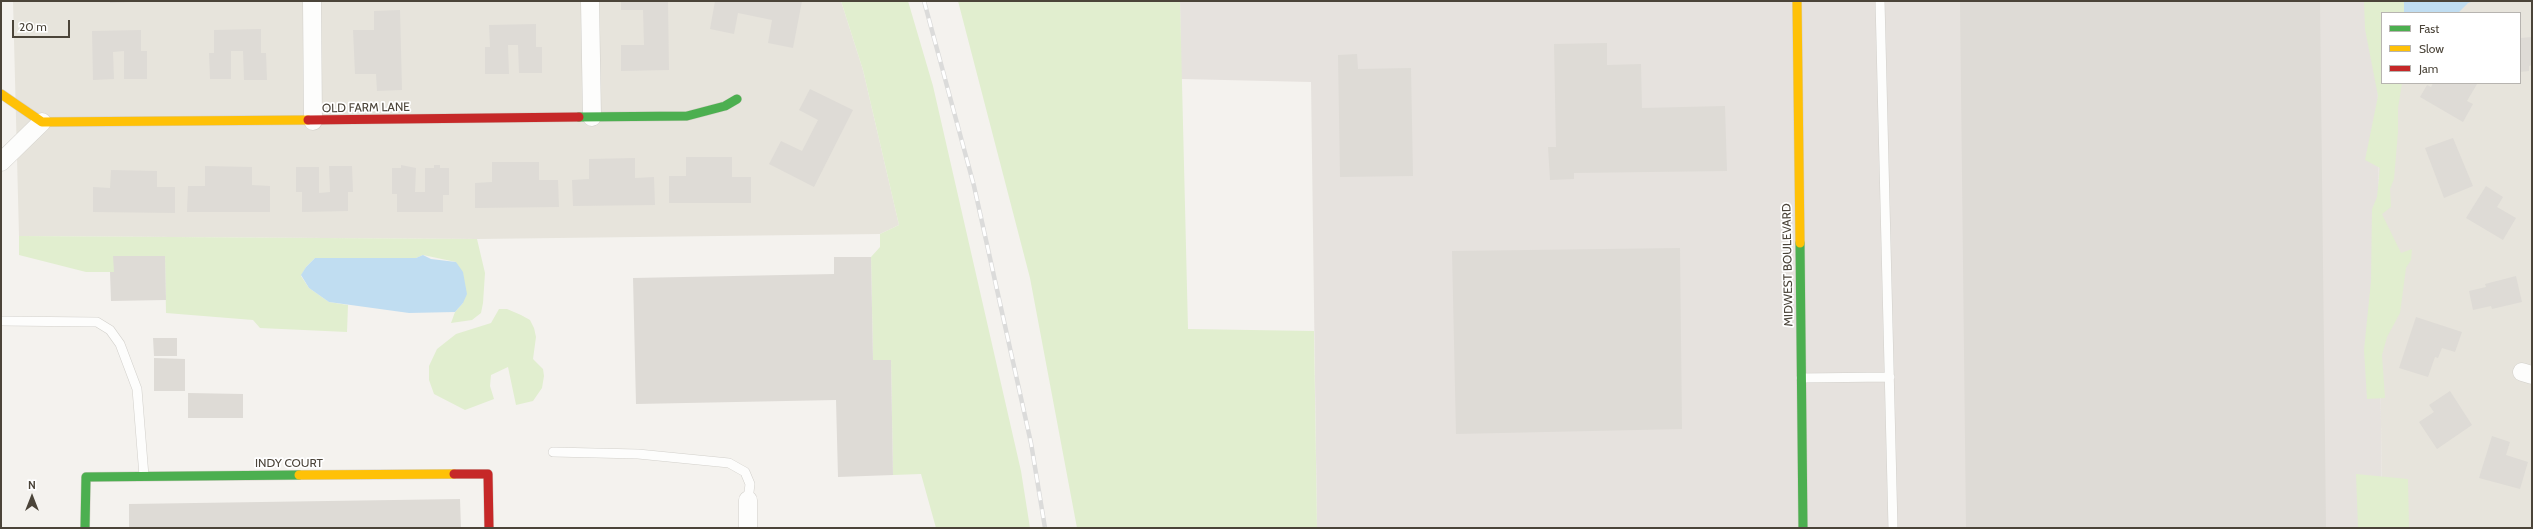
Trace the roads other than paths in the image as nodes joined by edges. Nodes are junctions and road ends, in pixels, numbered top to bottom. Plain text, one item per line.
1 (312, 1) edge
2 (590, 1) edge
3 (1797, 1) edge
4 (1880, 1) edge
5 (1, 94) edge
6 (737, 99) dead end
7 (592, 117) junction
8 (313, 120) junction
9 (42, 122) junction
10 (1, 162) edge
11 (1, 321) edge
12 (1890, 377) junction
13 (1801, 378) junction
14 (553, 452) dead end
15 (144, 476) junction
16 (748, 500) joint
17 (85, 528) edge
18 (489, 528) edge
19 (748, 528) edge
20 (1803, 528) edge
21 (1893, 528) edge

1 - 8 street
2 - 7 street
3 - 13 street, MIDWEST BOULEVARD
4 - 12 lane
5 - 9 street
6 - 7 street, OLD FARM LANE
7 - 8 street, OLD FARM LANE
8 - 9 street, OLD FARM LANE
9 - 10 street
11 - 15 lane
12 - 13 lane
12 - 21 lane
13 - 20 street, MIDWEST BOULEVARD
14 - 16 lane
15 - 17 street, INDY COURT
15 - 18 street, INDY COURT
16 - 19 street

